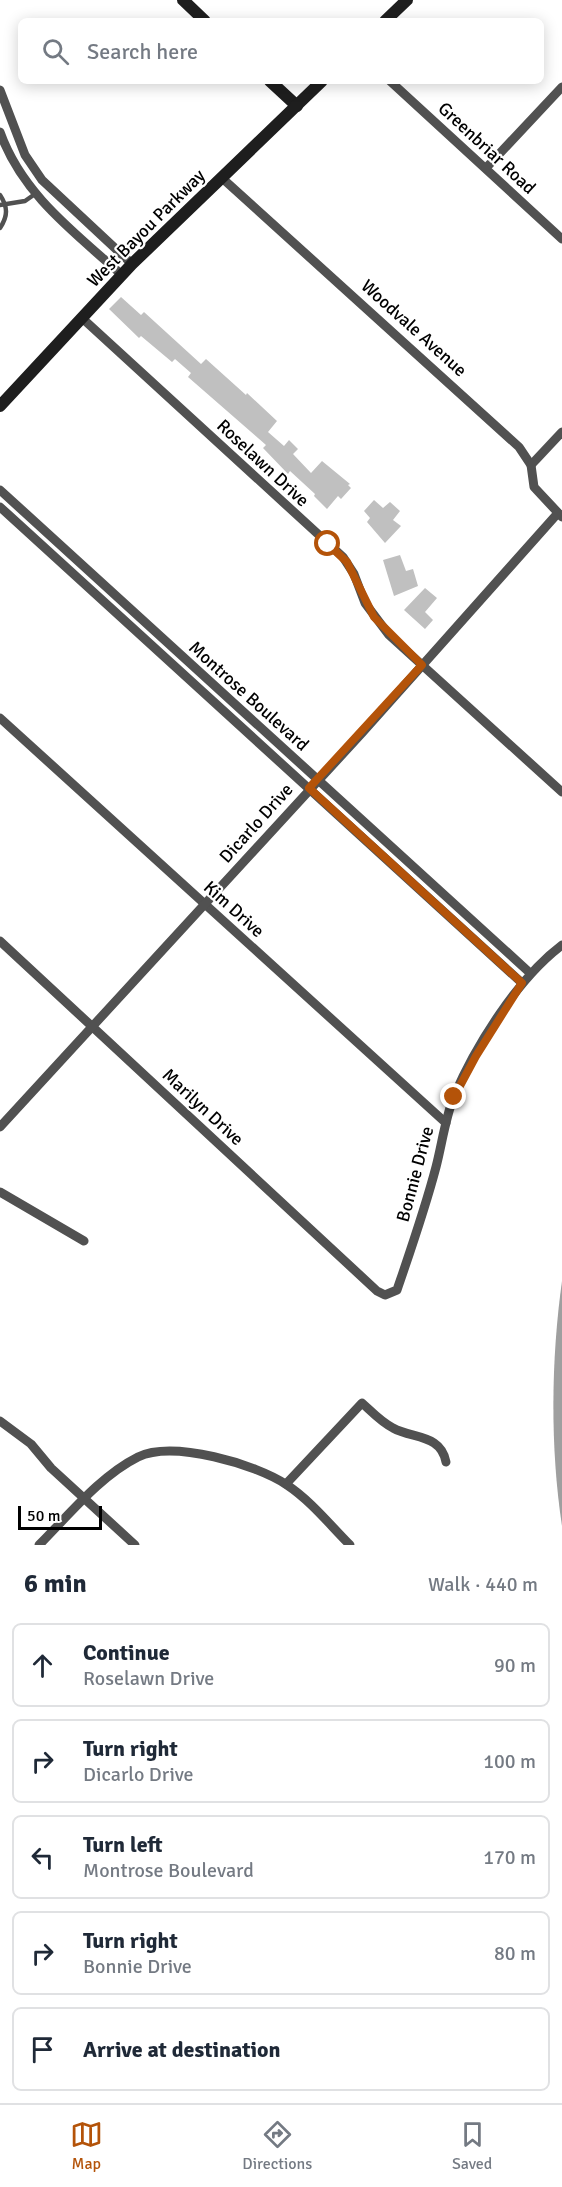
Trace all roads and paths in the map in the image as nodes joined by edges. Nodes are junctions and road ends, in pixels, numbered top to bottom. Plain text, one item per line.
1 (183, 0) edge
2 (407, 0) edge
3 (202, 18) edge
4 (388, 18) edge
5 (273, 84) edge
6 (319, 84) edge
7 (393, 84) edge
8 (562, 87) edge
9 (1, 95) edge
10 (297, 106) junction
11 (0, 132) edge
12 (486, 168) junction
13 (222, 178) junction
14 (42, 180) junction
15 (33, 192) junction
16 (0, 195) edge
17 (0, 205) edge
18 (7, 205) junction
19 (0, 228) edge
20 (562, 239) edge
21 (132, 264) junction
22 (122, 275) junction
23 (82, 318) junction
24 (0, 405) edge
25 (562, 432) edge
26 (531, 465) junction
27 (0, 490) edge
28 (0, 507) edge
29 (560, 515) edge
30 (422, 665) junction
31 (0, 718) edge
32 (317, 780) junction
33 (309, 788) junction
34 (562, 792) edge
35 (204, 904) junction
36 (0, 941) edge
37 (562, 945) edge
38 (530, 973) junction
39 (522, 983) junction
40 (92, 1026) junction
41 (446, 1123) junction
42 (0, 1127) edge
43 (0, 1192) edge
44 (84, 1241) dead end
45 (385, 1295) joint
46 (0, 1421) edge
47 (446, 1462) dead end
48 (286, 1484) junction
49 (87, 1498) junction
50 (39, 1545) edge
51 (135, 1545) edge
52 (351, 1545) edge

1 - 3 street
2 - 4 street
5 - 10 street
6 - 10 street, West Bayou Parkway
7 - 12 street, Greenbriar Road
8 - 12 street
9 - 14 street
10 - 13 street, West Bayou Parkway
11 - 15 street
12 - 20 street, Greenbriar Road
13 - 21 street, West Bayou Parkway
13 - 26 street, Woodvale Avenue
14 - 15 street
14 - 21 street
15 - 18 lane
15 - 22 street
16 - 18 lane
17 - 18 lane
18 - 19 lane
21 - 22 street, West Bayou Parkway
22 - 23 street, West Bayou Parkway
23 - 24 street, West Bayou Parkway
23 - 30 street, Roselawn Drive
25 - 26 street
26 - 29 street, Woodvale Avenue
27 - 32 street, Montrose Boulevard
28 - 33 street, Montrose Boulevard
29 - 30 street, Dicarlo Drive
30 - 32 street, Dicarlo Drive
30 - 34 street, Roselawn Drive
31 - 35 street, Kim Drive
32 - 33 street, Dicarlo Drive
32 - 38 street, Montrose Boulevard
33 - 35 street, Dicarlo Drive
33 - 39 street, Montrose Boulevard
35 - 40 street, Dicarlo Drive
35 - 41 street, Kim Drive
36 - 40 street, Marilyn Drive
37 - 38 street, Bonnie Drive
38 - 39 street, Bonnie Drive
39 - 41 street, Bonnie Drive
40 - 42 street, Dicarlo Drive
40 - 45 street, Marilyn Drive
41 - 45 street, Bonnie Drive
43 - 44 street
46 - 49 street
47 - 48 street
48 - 49 street
48 - 52 street
49 - 50 street
49 - 51 street

